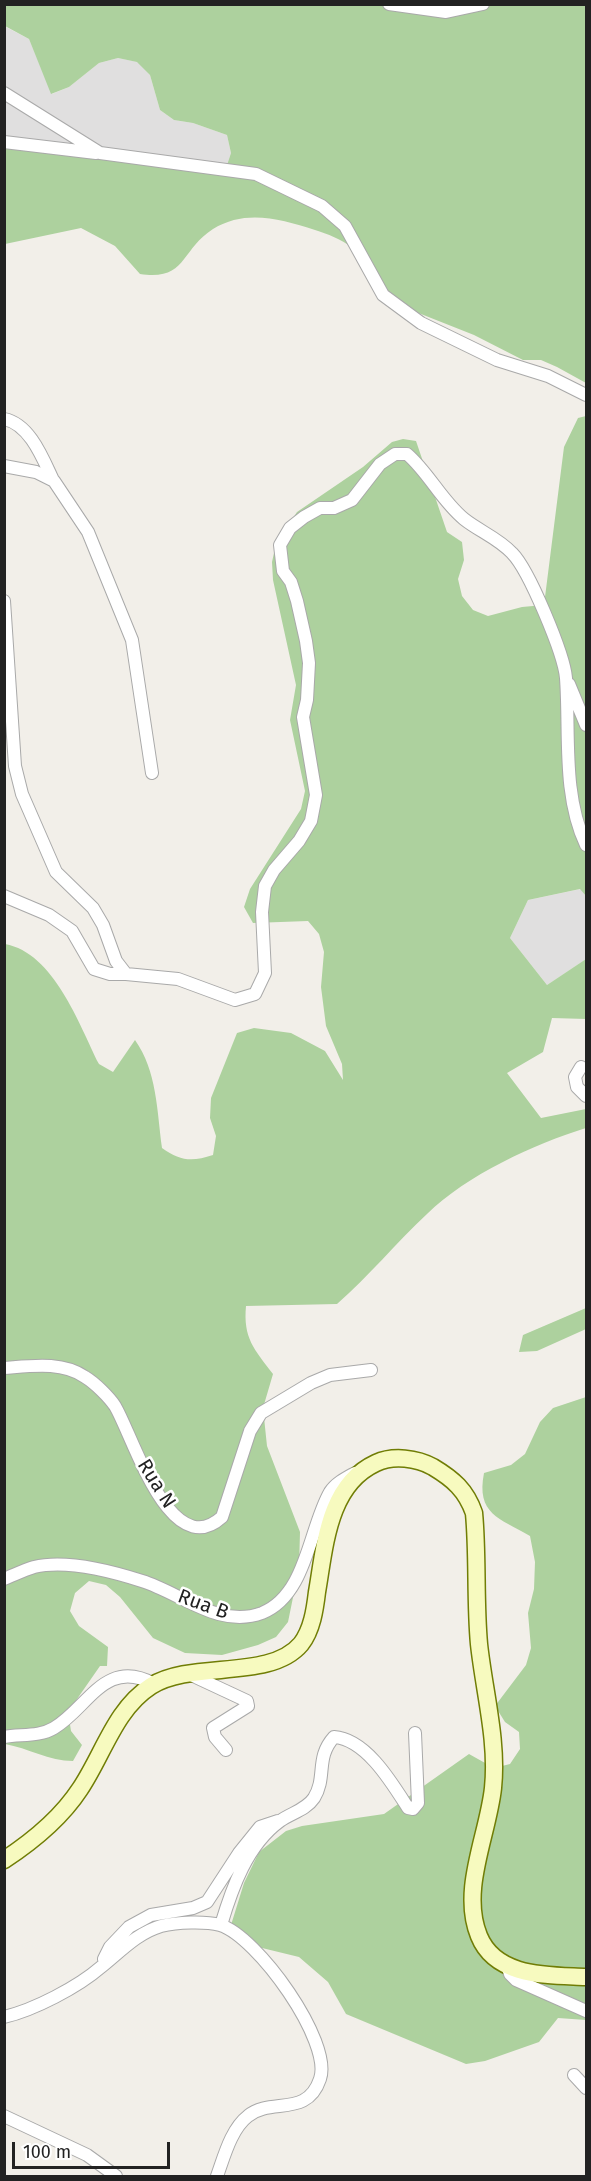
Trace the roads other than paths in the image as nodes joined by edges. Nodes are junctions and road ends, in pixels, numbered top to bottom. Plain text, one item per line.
1 (389, 4) edge
2 (483, 4) edge
3 (4, 93) edge
4 (4, 142) edge
5 (100, 153) junction
6 (586, 394) edge
7 (4, 419) edge
8 (4, 466) edge
9 (54, 481) junction
10 (4, 601) edge
11 (566, 675) junction
12 (586, 725) edge
13 (152, 773) dead end
14 (586, 845) edge
15 (4, 896) edge
16 (126, 974) junction
17 (581, 1066) dead end
18 (586, 1096) edge
19 (4, 1368) edge
20 (371, 1370) dead end
21 (361, 1470) junction
22 (4, 1579) edge
23 (186, 1673) junction
24 (154, 1684) junction
25 (415, 1733) dead end
26 (4, 1737) edge
27 (226, 1750) dead end
28 (280, 1821) junction
29 (4, 1860) edge
30 (221, 1925) junction
31 (507, 1966) junction
32 (100, 1968) junction
33 (586, 1977) edge
34 (586, 2011) edge
35 (4, 2017) edge
36 (574, 2075) dead end
37 (586, 2088) edge
38 (4, 2116) edge
39 (116, 2176) edge
40 (217, 2176) edge

1 - 2 street
3 - 5 street
4 - 5 street
5 - 6 street
7 - 9 street
8 - 9 street
9 - 13 street
10 - 16 street
11 - 12 street
11 - 14 street
11 - 16 street
15 - 16 street
17 - 18 street
19 - 20 street, Rua N
21 - 22 street, Rua B
21 - 23 main road
21 - 31 main road
23 - 24 main road
23 - 27 street
24 - 26 street
24 - 29 main road
25 - 28 street
28 - 30 street
28 - 32 street
30 - 32 street
30 - 40 street
31 - 33 main road
31 - 34 street
32 - 35 street
36 - 37 street
38 - 39 street

